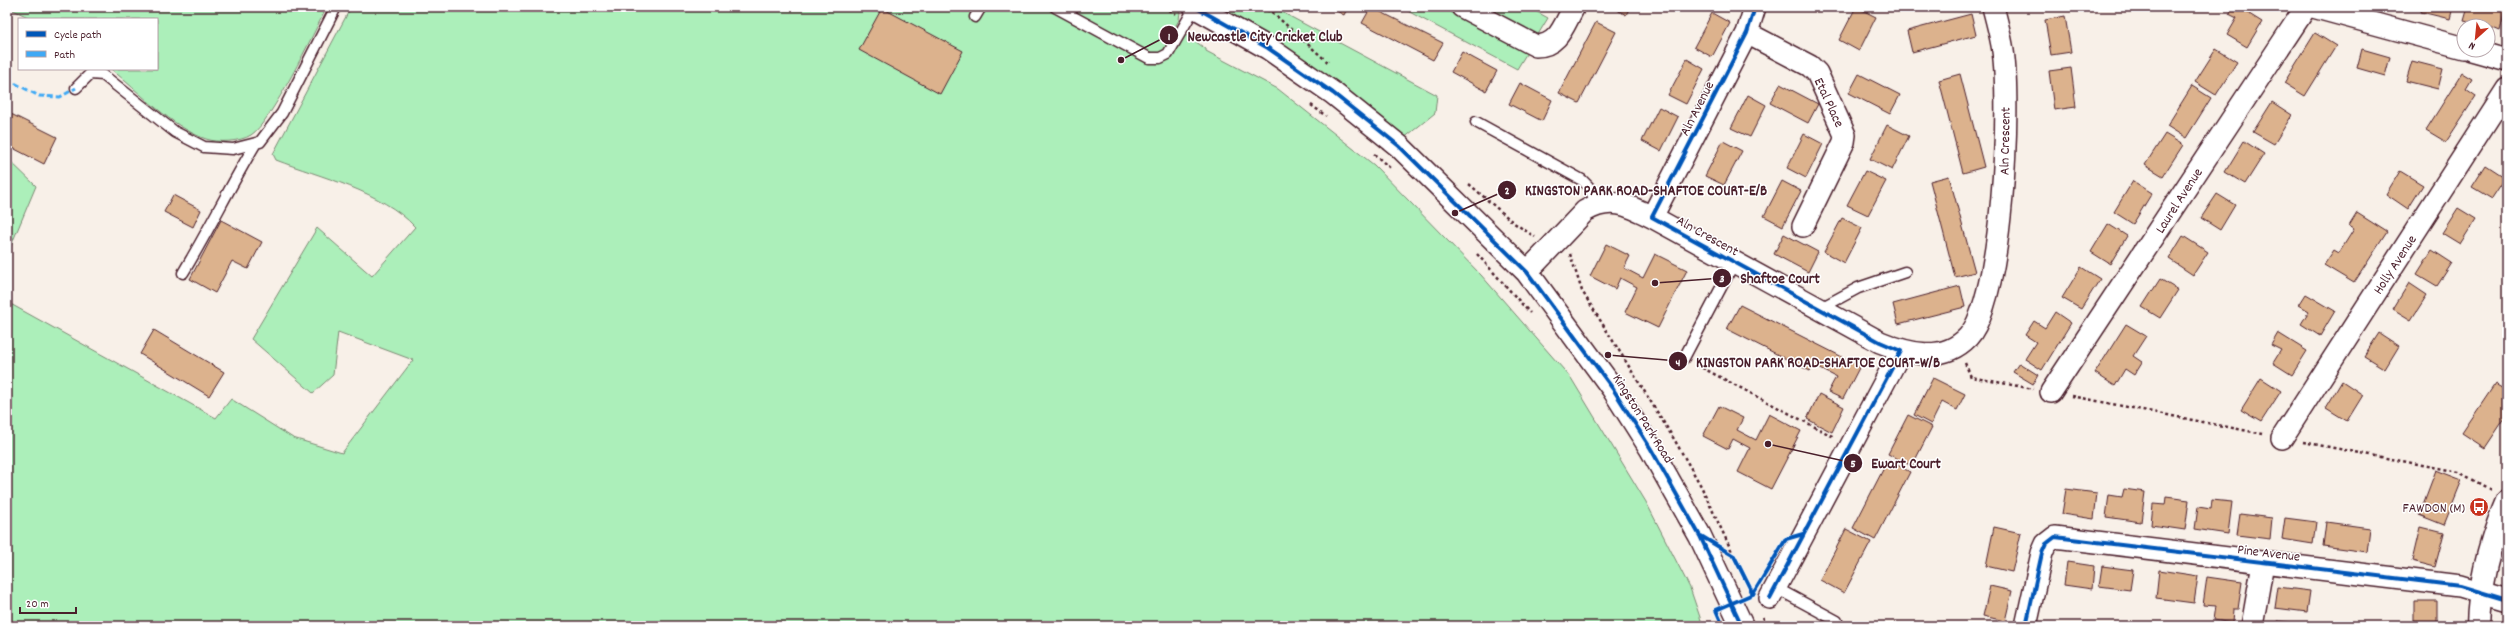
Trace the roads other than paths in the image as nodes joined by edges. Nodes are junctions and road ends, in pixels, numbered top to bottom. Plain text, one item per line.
1 (336, 7) edge
2 (981, 7) edge
3 (1055, 7) edge
4 (1462, 7) edge
5 (1574, 7) edge
6 (1755, 7) edge
7 (1993, 7) edge
8 (2306, 7) edge
9 (2313, 7) edge
10 (1193, 11) edge
11 (975, 18) dead end
12 (1747, 33) junction
13 (2456, 46) edge
14 (2496, 57) edge
15 (2507, 60) edge
16 (76, 88) dead end
17 (2507, 89) edge
18 (1476, 122) dead end
19 (256, 143) junction
20 (1597, 204) junction
21 (1652, 217) junction
22 (1803, 226) dead end
23 (1734, 263) junction
24 (1527, 272) junction
25 (1905, 272) dead end
26 (183, 273) dead end
27 (1821, 308) junction
28 (1901, 351) junction
29 (1684, 358) road end
30 (2051, 392) road end
31 (2282, 438) road end
32 (2500, 496) edge
33 (2263, 563) junction
34 (1773, 593) joint
35 (2479, 593) junction
36 (2507, 600) edge
37 (1837, 621) dead end
38 (1742, 626) edge
39 (2026, 626) edge
40 (2252, 626) edge
41 (2478, 626) edge

1 - 19 lane
2 - 11 lane
3 - 10 lane
4 - 5 street
6 - 12 street, Aln Avenue
7 - 28 street, Aln Crescent
8 - 30 street, Laurel Avenue
9 - 13 street
10 - 24 street, Kingston Park Road
12 - 21 street, Aln Avenue
12 - 22 street, Etal Place
14 - 15 street
16 - 19 lane
17 - 31 street, Holly Avenue
18 - 20 lane
19 - 26 lane
20 - 21 street, Aln Crescent
20 - 24 street
21 - 23 street, Aln Crescent
23 - 27 street, Aln Crescent
23 - 29 lane
24 - 38 street, Kingston Park Road
25 - 27 lane
27 - 28 street, Aln Crescent
28 - 34 street
32 - 35 street
33 - 35 street, Pine Avenue
33 - 39 street, Pine Avenue
33 - 40 street
34 - 37 lane
35 - 36 street, Pine Avenue
35 - 41 street

